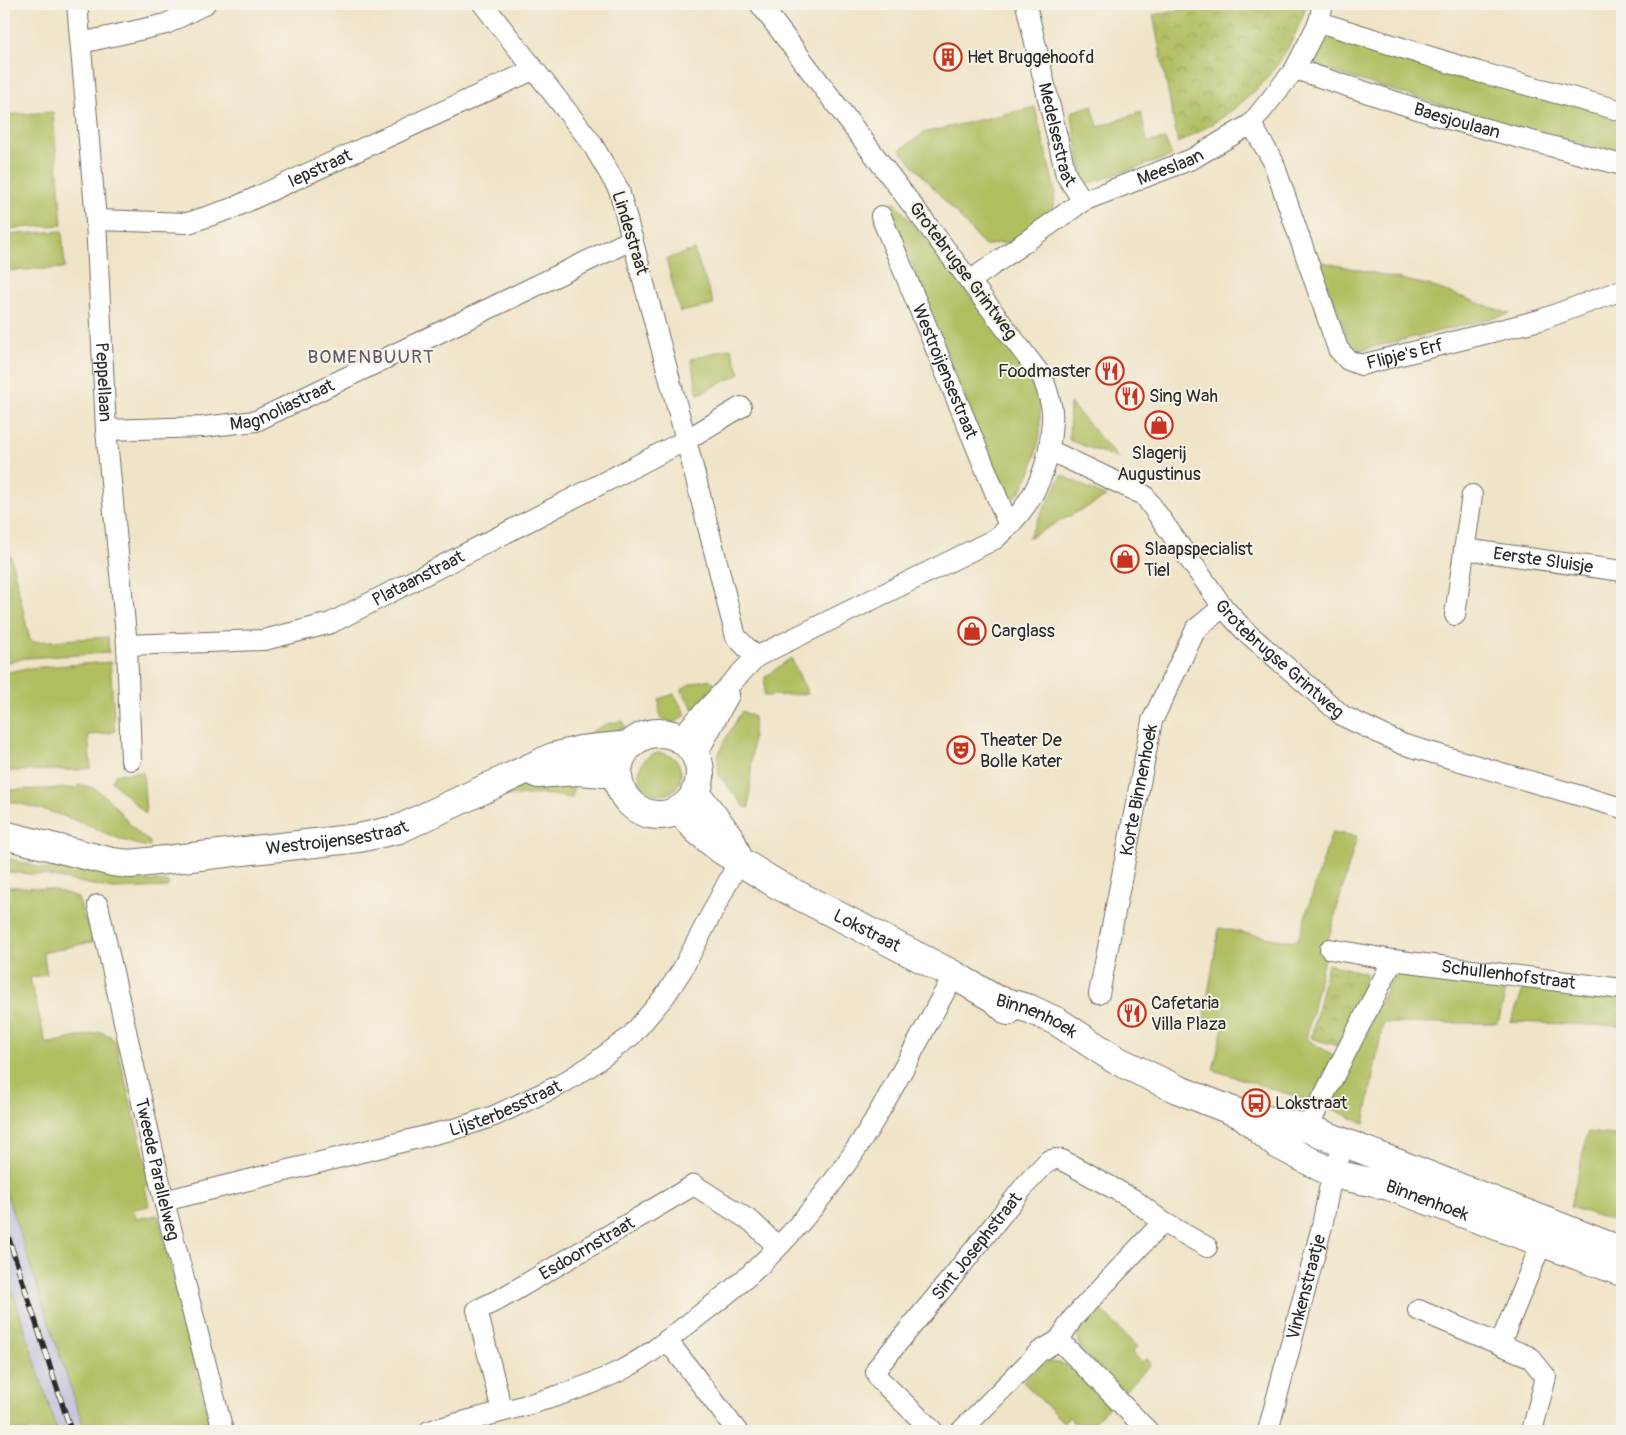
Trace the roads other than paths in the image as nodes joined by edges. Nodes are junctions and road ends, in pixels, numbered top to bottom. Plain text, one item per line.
1 (77, 4) edge
2 (205, 4) edge
3 (483, 4) edge
4 (760, 4) edge
5 (1026, 4) edge
6 (1321, 13) edge
7 (81, 43) junction
8 (1295, 69) junction
9 (533, 70) junction
10 (1622, 111) edge
11 (1251, 124) junction
12 (1622, 165) edge
13 (1082, 201) junction
14 (881, 216) dead end
15 (96, 220) junction
16 (633, 239) junction
17 (970, 281) junction
18 (1622, 290) edge
19 (741, 407) dead end
20 (106, 430) junction
21 (686, 440) junction
22 (1050, 450) junction
23 (1472, 495) dead end
24 (1010, 526) junction
25 (1464, 549) junction
26 (1622, 571) edge
27 (1223, 607) junction
28 (1455, 615) dead end
29 (127, 645) junction
30 (749, 664) junction
31 (630, 745) junction
32 (687, 747) junction
33 (131, 760) dead end
34 (618, 774) junction
35 (510, 778) junction
36 (687, 801) junction
37 (1622, 808) edge
38 (4, 817) edge
39 (4, 835) edge
40 (739, 861) junction
41 (152, 863) junction
42 (98, 906) dead end
43 (1330, 949) dead end
44 (1393, 960) junction
45 (954, 975) junction
46 (1622, 989) edge
47 (1099, 994) dead end
48 (995, 999) joint
49 (1315, 1114) dead end
50 (1242, 1115) junction
51 (1344, 1143) junction
52 (1334, 1174) junction
53 (164, 1201) junction
54 (1163, 1222) junction
55 (1542, 1242) junction
56 (778, 1247) junction
57 (1206, 1247) dead end
58 (1622, 1251) edge
59 (1622, 1272) edge
60 (1418, 1310) dead end
61 (667, 1340) junction
62 (1059, 1340) junction
63 (1500, 1344) junction
64 (502, 1411) junction
65 (223, 1431) edge
66 (430, 1431) edge
67 (737, 1431) edge
68 (933, 1431) edge
69 (961, 1431) edge
70 (1148, 1431) edge
71 (1268, 1431) edge
72 (1532, 1431) edge

1 - 7 street, Peppellaan
2 - 7 street
3 - 9 street, Lindestraat
4 - 17 street, Grotebrugse Grintweg
5 - 13 street, Medelsestraat
6 - 8 street, Meeslaan
6 - 10 street
7 - 15 street, Peppellaan
8 - 11 street, Meeslaan
8 - 12 street, Baesjoulaan
9 - 15 street, Iepstraat
9 - 16 street, Lindestraat
11 - 13 street, Meeslaan
11 - 18 street, Flipje's Erf
13 - 17 street, Meeslaan
14 - 24 street, Westroijensestraat
15 - 20 street, Peppellaan
16 - 20 street, Magnoliastraat
16 - 21 street, Lindestraat
17 - 22 street, Grotebrugse Grintweg
19 - 21 street
20 - 29 street, Peppellaan
21 - 29 street, Plataanstraat
21 - 30 street, Lindestraat
22 - 24 street
22 - 27 street, Grotebrugse Grintweg
23 - 25 street
24 - 30 street
25 - 26 street, Eerste Sluisje
25 - 28 street
27 - 37 street, Grotebrugse Grintweg
27 - 47 street, Korte Binnenhoek
29 - 33 street, Peppellaan
30 - 32 street
31 - 32 main road
31 - 34 main road
31 - 35 main road, Westroijensestraat
32 - 36 main road
34 - 35 main road, Westroijensestraat
34 - 36 main road
35 - 41 main road, Westroijensestraat
36 - 40 main road
38 - 41 main road
39 - 41 main road, Westroijensestraat
40 - 45 main road, Lokstraat
40 - 53 street, Lijsterbesstraat
42 - 53 street, Tweede Parallelweg
43 - 44 street, Schullenhofstraat
44 - 46 street, Schullenhofstraat
44 - 49 street
45 - 48 main road, Lokstraat
45 - 56 street
48 - 50 main road, Binnenhoek
50 - 51 main road, Binnenhoek
50 - 52 main road, Binnenhoek
51 - 52 street, Vinkenstraatje
51 - 58 main road, Binnenhoek
52 - 55 main road, Binnenhoek
52 - 71 street, Vinkenstraatje
53 - 65 street, Tweede Parallelweg
54 - 57 street, Sint Josephstraat
54 - 62 street
54 - 68 street, Sint Josephstraat
55 - 59 main road, Binnenhoek
55 - 63 street
56 - 61 street
56 - 64 street, Esdoornstraat
60 - 63 street
61 - 64 street
61 - 67 street
62 - 69 street
62 - 70 street
63 - 72 street
64 - 66 street

